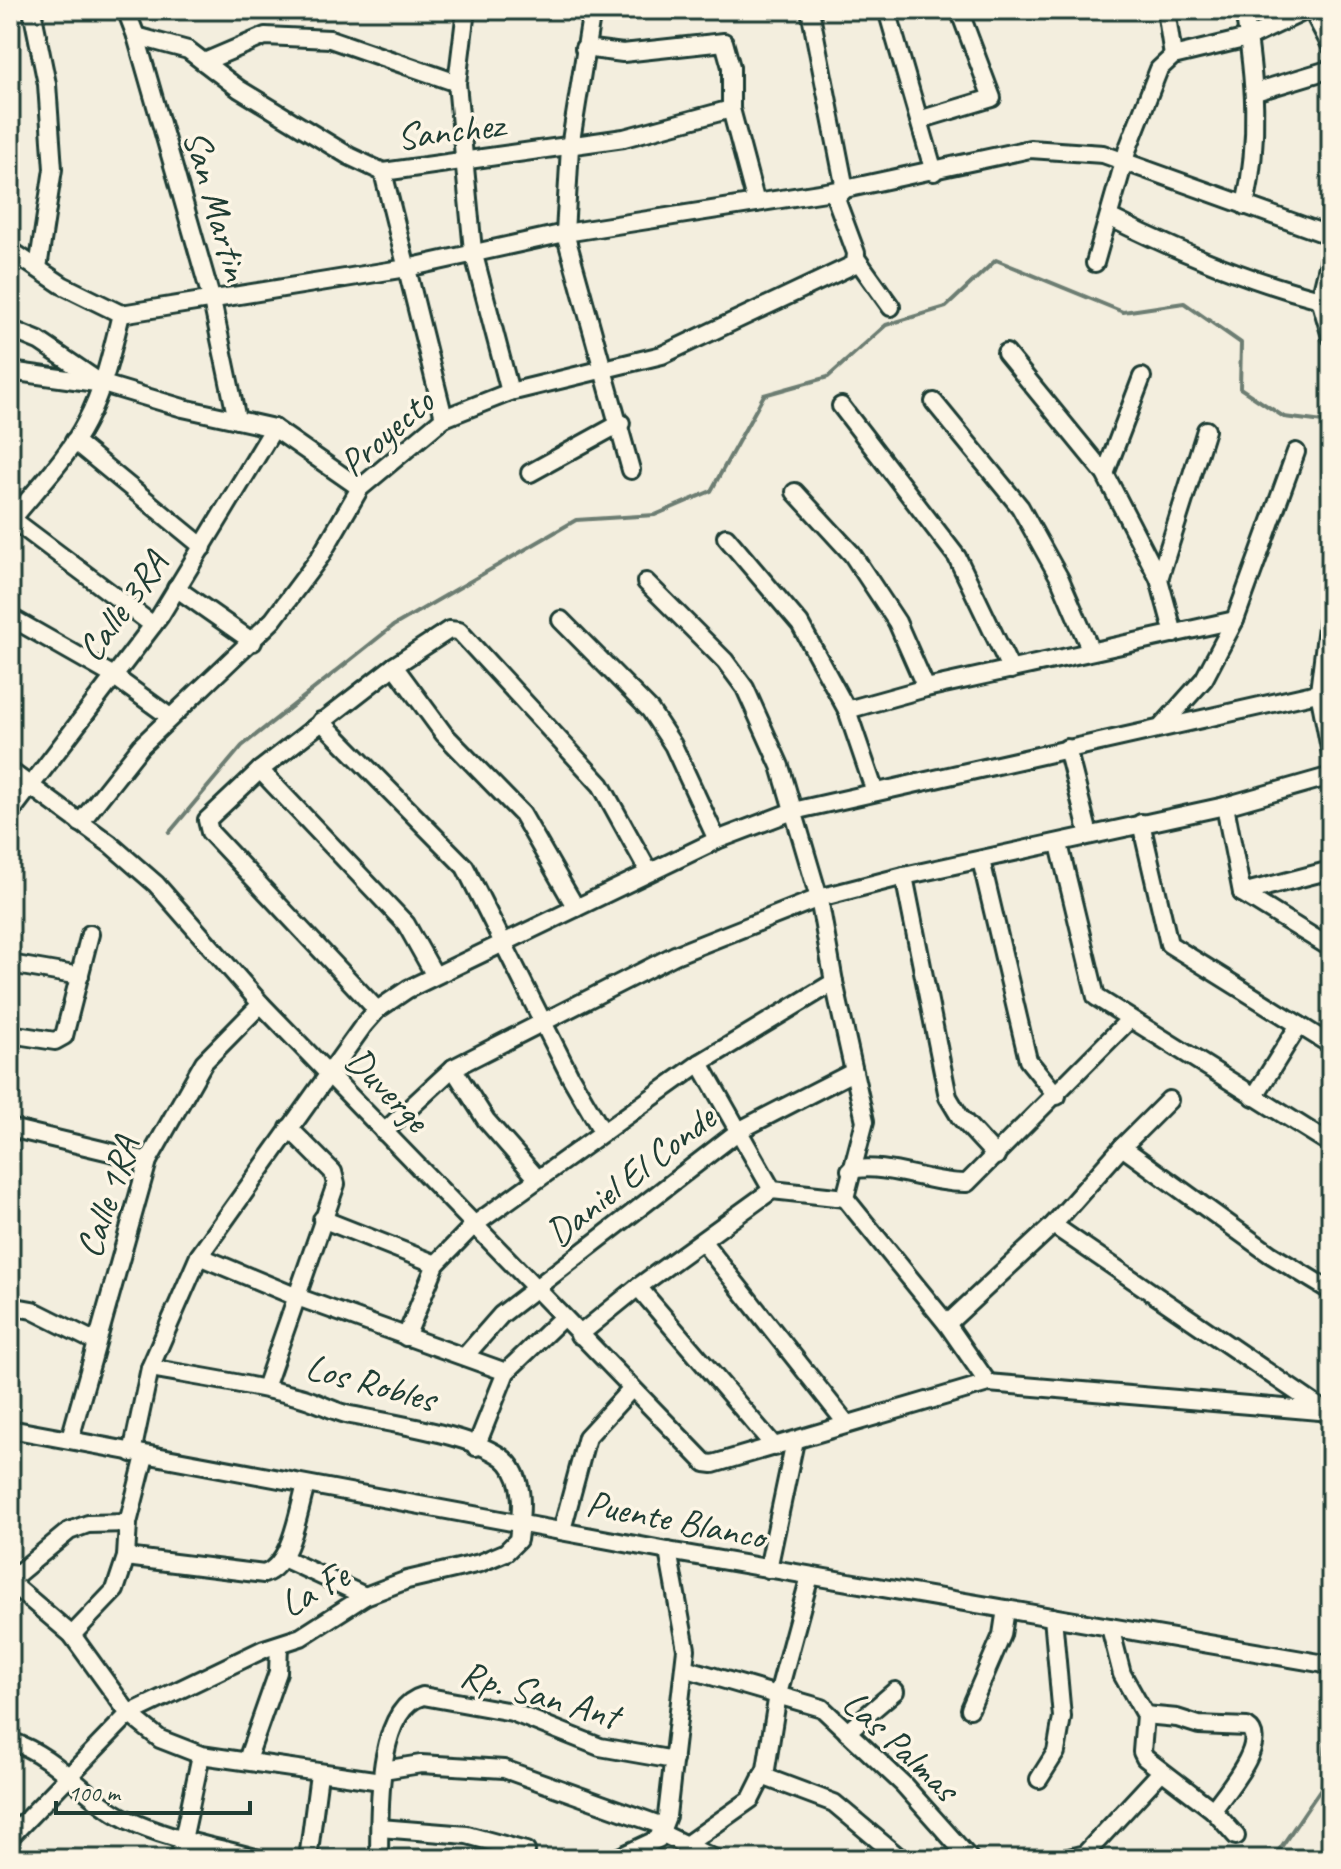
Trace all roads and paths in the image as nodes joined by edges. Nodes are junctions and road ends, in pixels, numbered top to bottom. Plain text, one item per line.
1 (32, 10) edge
2 (126, 10) edge
3 (466, 10) edge
4 (592, 10) edge
5 (810, 10) edge
6 (887, 10) edge
7 (959, 10) edge
8 (1166, 10) edge
9 (1244, 10) edge
10 (1310, 10) edge
11 (136, 36) junction
12 (1248, 38) junction
13 (1331, 46) edge
14 (584, 48) junction
15 (1173, 56) junction
16 (204, 62) junction
17 (1331, 69) edge
18 (457, 83) junction
19 (1255, 92) junction
20 (731, 109) junction
21 (919, 120) junction
22 (570, 147) junction
23 (463, 160) junction
24 (1124, 161) junction
25 (383, 172) junction
26 (934, 172) junction
27 (845, 189) junction
28 (756, 203) junction
29 (1245, 206) junction
30 (1109, 217) junction
31 (565, 233) junction
32 (1331, 236) edge
33 (10, 250) edge
34 (473, 251) junction
35 (1331, 254) edge
36 (856, 261) junction
37 (1095, 263) dead end
38 (38, 268) junction
39 (407, 268) junction
40 (1320, 299) junction
41 (212, 301) junction
42 (891, 307) dead end
43 (121, 314) junction
44 (10, 329) edge
45 (1331, 337) edge
46 (1006, 353) dead end
47 (604, 367) junction
48 (10, 371) edge
49 (1142, 377) dead end
50 (103, 384) junction
51 (510, 392) junction
52 (934, 402) dead end
53 (841, 406) dead end
54 (444, 418) junction
55 (237, 420) junction
56 (621, 423) junction
57 (274, 428) junction
58 (1206, 430) dead end
59 (74, 441) junction
60 (1296, 452) dead end
61 (631, 470) dead end
62 (530, 473) dead end
63 (1105, 474) junction
64 (360, 488) junction
65 (795, 492) dead end
66 (11, 520) edge
67 (726, 537) dead end
68 (203, 547) junction
69 (1159, 579) junction
70 (646, 582) dead end
71 (176, 588) junction
72 (1330, 597) edge
73 (10, 617) edge
74 (561, 620) dead end
75 (1235, 620) junction
76 (153, 625) junction
77 (1174, 634) junction
78 (253, 642) junction
79 (1091, 651) junction
80 (394, 666) junction
81 (1011, 670) junction
82 (112, 675) junction
83 (926, 688) junction
84 (1325, 691) edge
85 (847, 710) junction
86 (170, 717) junction
87 (321, 721) junction
88 (1162, 726) junction
89 (1067, 748) junction
90 (1331, 754) edge
91 (260, 770) junction
92 (10, 771) edge
93 (1331, 776) edge
94 (29, 786) junction
95 (875, 792) junction
96 (1225, 806) junction
97 (793, 811) junction
98 (10, 813) edge
99 (80, 823) junction
100 (1141, 823) junction
101 (1089, 835) junction
102 (717, 840) junction
103 (1059, 844) junction
104 (981, 860) junction
105 (1331, 870) edge
106 (649, 872) junction
107 (904, 876) junction
108 (1242, 893) junction
109 (819, 898) junction
110 (576, 908) junction
111 (90, 934) dead end
112 (503, 944) junction
113 (1331, 948) edge
114 (10, 964) edge
115 (434, 974) junction
116 (80, 976) junction
117 (834, 982) junction
118 (261, 1004) junction
119 (377, 1010) junction
120 (1129, 1020) junction
121 (546, 1023) junction
122 (1299, 1025) junction
123 (10, 1034) edge
124 (1331, 1045) edge
125 (700, 1063) junction
126 (453, 1068) junction
127 (328, 1072) junction
128 (853, 1072) junction
129 (1057, 1096) junction
130 (1254, 1097) junction
131 (1169, 1100) dead end
132 (10, 1128) edge
133 (289, 1128) junction
134 (740, 1130) junction
135 (602, 1131) junction
136 (384, 1132) junction
137 (1331, 1144) edge
138 (1122, 1147) junction
139 (996, 1156) junction
140 (148, 1161) junction
141 (850, 1170) junction
142 (537, 1178) junction
143 (772, 1190) junction
144 (845, 1198) junction
145 (322, 1219) junction
146 (474, 1225) junction
147 (1053, 1225) junction
148 (703, 1242) junction
149 (199, 1256) junction
150 (436, 1264) junction
151 (638, 1287) junction
152 (535, 1290) junction
153 (1331, 1291) edge
154 (297, 1297) junction
155 (10, 1306) edge
156 (562, 1318) junction
157 (947, 1324) junction
158 (579, 1335) junction
159 (406, 1337) junction
160 (96, 1342) junction
161 (465, 1356) junction
162 (150, 1368) junction
163 (506, 1372) junction
164 (988, 1383) junction
165 (265, 1388) junction
166 (632, 1388) junction
167 (1329, 1413) edge
168 (847, 1424) junction
169 (10, 1429) edge
170 (70, 1439) junction
171 (795, 1441) junction
172 (476, 1447) junction
173 (775, 1447) junction
174 (139, 1454) junction
175 (306, 1485) junction
176 (128, 1523) junction
177 (520, 1523) junction
178 (562, 1530) junction
179 (668, 1551) junction
180 (126, 1557) junction
181 (283, 1558) junction
182 (768, 1569) junction
183 (810, 1576) junction
184 (10, 1581) edge
185 (365, 1596) junction
186 (1006, 1609) junction
187 (1053, 1617) junction
188 (1110, 1627) junction
189 (72, 1635) junction
190 (279, 1645) junction
191 (1331, 1665) edge
192 (684, 1668) junction
193 (895, 1691) dead end
194 (778, 1694) junction
195 (970, 1709) dead end
196 (129, 1714) junction
197 (1145, 1715) junction
198 (847, 1732) junction
199 (10, 1741) edge
200 (201, 1755) junction
201 (247, 1760) junction
202 (674, 1760) junction
203 (1160, 1773) junction
204 (319, 1774) junction
205 (382, 1775) junction
206 (762, 1776) junction
207 (68, 1777) junction
208 (1039, 1779) dead end
209 (1213, 1810) junction
210 (380, 1828) junction
211 (662, 1830) junction
212 (1236, 1836) dead end
213 (10, 1837) edge
214 (182, 1838) junction
215 (686, 1845) junction
216 (526, 1851) dead end
217 (179, 1859) edge
218 (259, 1859) edge
219 (308, 1859) edge
220 (379, 1859) edge
221 (615, 1859) edge
222 (715, 1859) edge
223 (901, 1859) edge
224 (970, 1859) edge
225 (1065, 1859) edge

1 - 38 street
2 - 11 street, San Martin
3 - 18 street
4 - 14 street
5 - 27 street
6 - 21 street
7 - 21 street
8 - 15 street
9 - 12 street
10 - 12 street
10 - 13 street
11 - 16 street, Sanchez
11 - 41 street, San Martin
12 - 15 street
12 - 19 street
14 - 20 street
14 - 22 street
15 - 24 street
16 - 18 street
16 - 25 street, Sanchez
17 - 19 street
18 - 23 street
19 - 29 street
20 - 22 street, Sanchez
20 - 28 street
21 - 26 street
22 - 23 street, Sanchez
22 - 31 street
23 - 25 street, Sanchez
23 - 34 street
24 - 26 street
24 - 29 street
24 - 30 street
25 - 39 street
26 - 27 street
27 - 28 street
27 - 36 street
28 - 31 street
29 - 32 street
30 - 37 street
30 - 40 street
31 - 34 street
31 - 47 street
33 - 38 street
34 - 39 street
34 - 51 street
35 - 40 street
36 - 42 street
36 - 47 street, Proyecto
38 - 43 street
39 - 41 street
39 - 54 street
40 - 45 street
41 - 43 street
41 - 55 street, San Martin
43 - 50 street
44 - 50 street
46 - 63 street
47 - 51 street, Proyecto
47 - 56 street
48 - 50 street
49 - 63 street
50 - 55 street
50 - 59 street
51 - 54 street, Proyecto
52 - 79 street
53 - 81 street
54 - 64 street, Proyecto
55 - 57 street
56 - 61 street
56 - 62 street
57 - 64 street
57 - 68 street, Calle 3RA
58 - 69 street
59 - 66 street
59 - 68 street
60 - 75 street
63 - 69 street
64 - 78 street, Proyecto
65 - 83 street
66 - 76 street
67 - 85 street
68 - 71 street, Calle 3RA
69 - 77 street
70 - 97 street
71 - 76 street, Calle 3RA
71 - 78 street
72 - 84 street
73 - 82 street
74 - 102 street
75 - 77 street
75 - 88 street
76 - 82 street, Calle 3RA
77 - 79 street
78 - 86 street, Proyecto
79 - 81 street
80 - 87 street
80 - 106 street
80 - 110 street
81 - 83 street
82 - 86 street
82 - 94 street, Calle 3RA
83 - 85 street
84 - 88 street
84 - 90 street
85 - 95 street
86 - 99 street, Proyecto
87 - 91 street
87 - 112 street
88 - 89 street
89 - 95 street
89 - 101 street
91 - 115 street
91 - 119 street
92 - 94 street, Duverge
93 - 96 street
94 - 98 street, Calle 3RA
94 - 99 street, Duverge
95 - 97 street
96 - 100 street
96 - 108 street
97 - 102 street
97 - 109 street
99 - 118 street, Duverge
100 - 101 street
100 - 122 street
101 - 103 street
102 - 106 street
103 - 104 street
103 - 120 street
104 - 107 street
104 - 129 street
105 - 108 street
106 - 110 street
107 - 109 street
107 - 139 street
108 - 113 street
109 - 117 street
109 - 121 street
110 - 112 street
111 - 116 street
112 - 115 street
112 - 121 street
114 - 116 street
115 - 119 street
116 - 123 street
117 - 125 street
117 - 128 street
118 - 127 street, Duverge
118 - 140 street, Calle 1RA
119 - 127 street
120 - 129 street
120 - 130 street
121 - 126 street
121 - 135 street
122 - 124 street
122 - 130 street
125 - 134 street
125 - 135 street
126 - 136 street
126 - 142 street
127 - 133 street
127 - 136 street, Duverge
128 - 134 street, Daniel El Conde
128 - 141 street
129 - 139 street
130 - 137 street
131 - 138 street
132 - 140 street
133 - 145 street
133 - 149 street
134 - 143 street
134 - 152 street, Daniel El Conde
135 - 142 street
136 - 146 street, Duverge
138 - 147 street
138 - 153 street
139 - 141 street
140 - 160 street, Calle 1RA
141 - 144 street
142 - 146 street
143 - 144 street
143 - 148 street
144 - 157 street
145 - 150 street
145 - 154 street
146 - 150 street
146 - 152 street, Duverge
147 - 157 street
147 - 167 street
148 - 151 street
148 - 168 street
149 - 154 street
149 - 162 street
150 - 159 street
151 - 158 street
151 - 173 street
152 - 156 street, Duverge
152 - 161 street, Daniel El Conde
154 - 159 street
154 - 165 street
155 - 160 street
156 - 158 street, Duverge
156 - 163 street
157 - 164 street
158 - 166 street, Duverge
159 - 161 street
160 - 170 street, Calle 1RA
161 - 163 street
162 - 165 street, Los Robles
162 - 174 street
163 - 172 street
164 - 167 street
164 - 168 street
165 - 172 street, Los Robles
166 - 173 street, Duverge
166 - 178 street
168 - 171 street
169 - 170 street, Puente Blanco
170 - 174 street, Puente Blanco
171 - 173 street
171 - 182 street
172 - 177 street, Los Robles
174 - 175 street, Puente Blanco
174 - 176 street
175 - 177 street, Puente Blanco
175 - 181 street
176 - 180 street
176 - 184 street
177 - 178 street, Puente Blanco
177 - 185 street, La Fe
178 - 179 street, Puente Blanco
179 - 182 street, Puente Blanco
179 - 192 street
180 - 181 street
180 - 189 street
181 - 185 street
182 - 183 street, Puente Blanco
183 - 186 street, Puente Blanco
183 - 194 street
184 - 189 street
185 - 190 street, La Fe
186 - 187 street, Puente Blanco
186 - 195 street
187 - 188 street, Puente Blanco
187 - 208 street
188 - 191 street, Puente Blanco
188 - 197 street
189 - 196 street
190 - 196 street, La Fe
190 - 201 street
192 - 194 street, Las Palmas
192 - 202 street
193 - 198 street
194 - 198 street, Las Palmas
194 - 206 street
196 - 200 street
196 - 207 street
197 - 203 street
197 - 209 street
198 - 224 street, Las Palmas
199 - 207 street
200 - 201 street
200 - 214 street
201 - 204 street
202 - 205 street, Rp. San Ant
202 - 211 street
203 - 209 street
203 - 225 street
204 - 205 street
204 - 219 street
205 - 210 street, Rp. San Ant
205 - 211 street
206 - 215 street
206 - 223 street
207 - 213 street
207 - 214 street
209 - 212 street
210 - 216 street
210 - 220 street, Rp. San Ant
211 - 215 street
211 - 221 street
214 - 217 street
214 - 218 street
215 - 222 street

